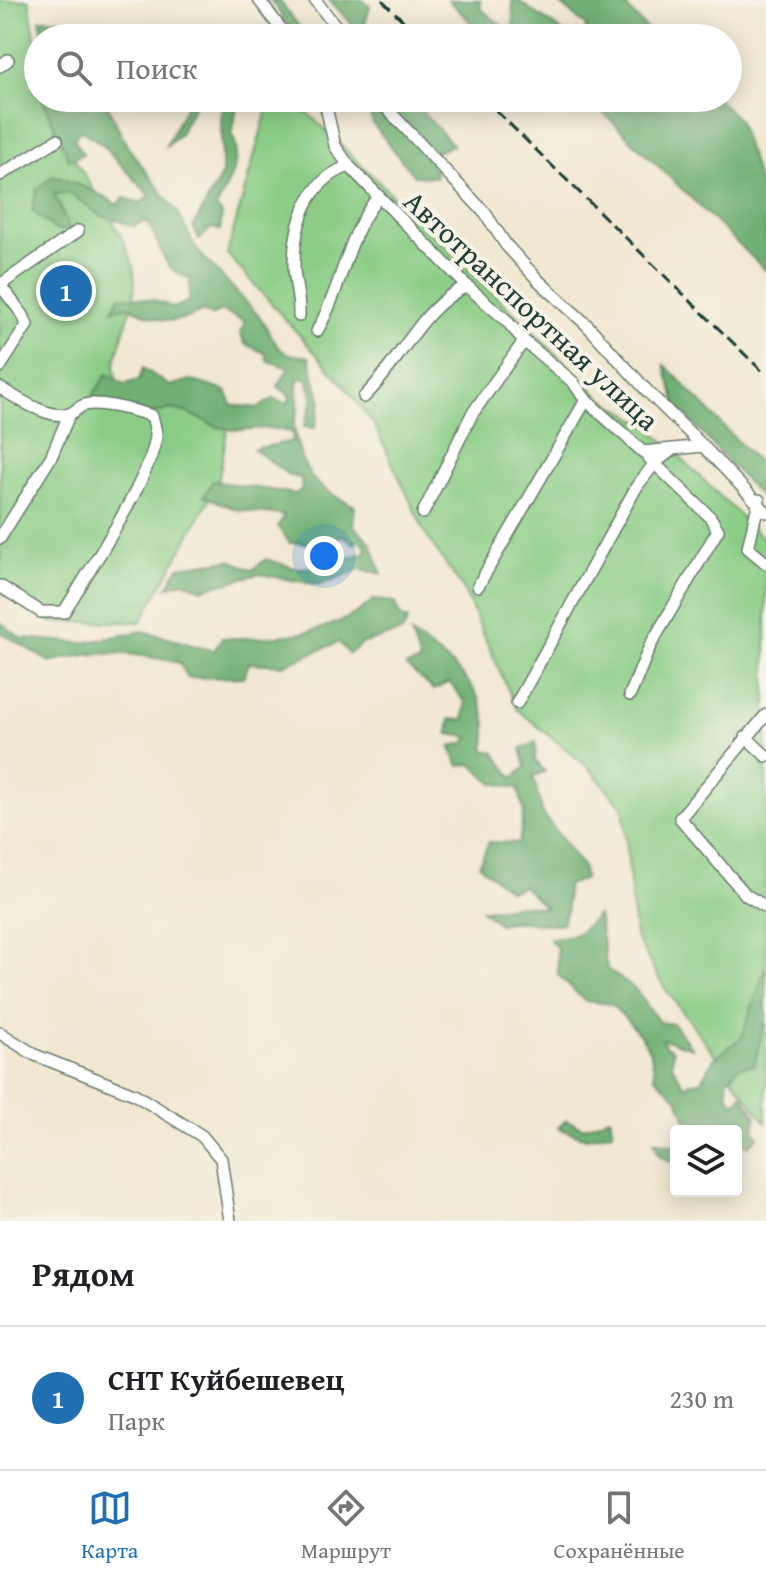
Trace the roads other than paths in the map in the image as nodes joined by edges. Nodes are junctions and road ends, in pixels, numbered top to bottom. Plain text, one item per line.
1 (259, 0) edge
2 (315, 0) edge
3 (277, 24) edge
4 (334, 24) edge
5 (327, 112) edge
6 (390, 112) edge
7 (57, 140) dead end
8 (349, 166) junction
9 (0, 175) edge
10 (378, 197) junction
11 (78, 231) dead end
12 (0, 285) edge
13 (467, 286) junction
14 (299, 316) dead end
15 (317, 331) dead end
16 (524, 341) junction
17 (0, 367) edge
18 (0, 388) edge
19 (364, 397) dead end
20 (586, 400) junction
21 (69, 415) junction
22 (703, 446) junction
23 (672, 450) junction
24 (643, 452) junction
25 (655, 463) junction
26 (759, 500) junction
27 (766, 512) edge
28 (423, 513) dead end
29 (0, 538) edge
30 (766, 563) edge
31 (0, 586) edge
32 (478, 586) dead end
33 (630, 695) dead end
34 (517, 703) dead end
35 (766, 715) edge
36 (746, 737) junction
37 (766, 756) edge
38 (766, 907) edge
39 (0, 1033) edge
40 (230, 1221) edge

1 - 3 street
2 - 4 street
5 - 8 street, Автотранспортная улица
6 - 22 street
7 - 9 street
8 - 10 street, Автотранспортная улица
8 - 14 street
10 - 13 street, Автотранспортная улица
10 - 15 street
11 - 12 street
12 - 17 street
13 - 16 street, Автотранспортная улица
13 - 19 street
16 - 20 street, Автотранспортная улица
16 - 28 street
18 - 21 street
20 - 24 street, Автотранспортная улица
20 - 32 street
21 - 29 street
21 - 31 street
22 - 23 street, Автотранспортная улица
22 - 26 street
23 - 24 street, Автотранспортная улица
23 - 25 street
24 - 25 street
25 - 33 street
25 - 34 street
26 - 27 street
26 - 30 street
35 - 36 street
36 - 37 street
36 - 38 street
39 - 40 street

